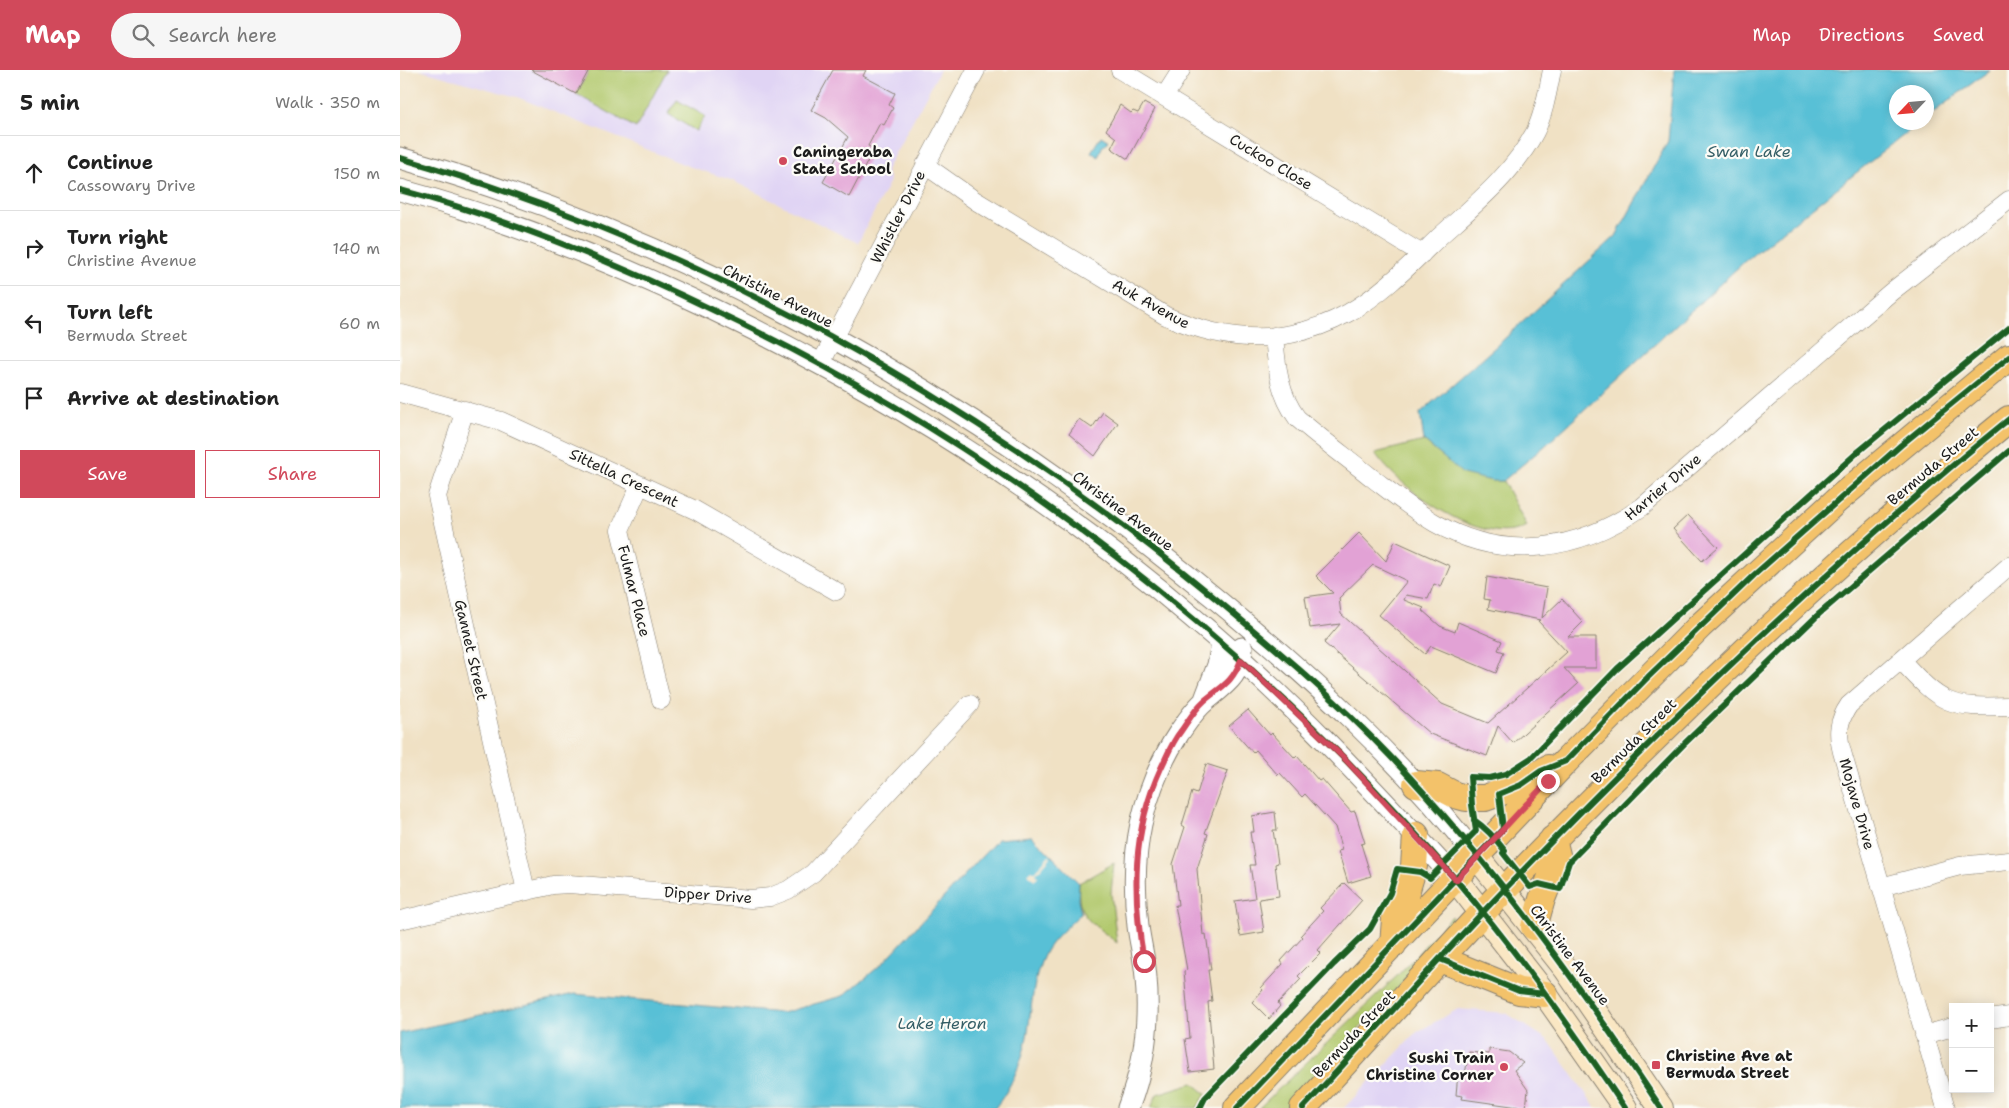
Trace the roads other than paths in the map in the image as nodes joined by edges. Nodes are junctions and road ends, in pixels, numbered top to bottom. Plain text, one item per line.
1 (976, 70) edge
2 (1120, 70) edge
3 (1181, 70) edge
4 (1552, 70) edge
5 (1164, 97) junction
6 (400, 158) edge
7 (925, 165) junction
8 (400, 190) edge
9 (2009, 200) edge
10 (1422, 254) junction
11 (1274, 336) junction
12 (833, 338) junction
13 (2009, 357) edge
14 (820, 363) junction
15 (400, 393) edge
16 (465, 410) junction
17 (2009, 419) edge
18 (1063, 481) junction
19 (640, 485) junction
20 (1101, 544) junction
21 (2009, 566) edge
22 (836, 590) dead end
23 (1234, 614) junction
24 (1222, 643) junction
25 (1241, 660) junction
26 (1901, 660) junction
27 (661, 700) dead end
28 (1204, 702) junction
29 (970, 704) dead end
30 (2009, 706) edge
31 (1566, 761) junction
32 (1416, 784) junction
33 (1416, 835) junction
34 (1553, 839) junction
35 (1477, 856) junction
36 (2009, 861) edge
37 (1456, 880) junction
38 (1881, 887) junction
39 (1504, 890) junction
40 (526, 891) junction
41 (1482, 913) junction
42 (400, 920) edge
43 (1534, 927) junction
44 (1393, 945) junction
45 (1440, 959) junction
46 (1545, 994) junction
47 (2009, 1016) edge
48 (1994, 1018) edge
49 (1949, 1028) edge
50 (1924, 1035) junction
51 (1128, 1108) edge
52 (1237, 1108) edge
53 (1303, 1108) edge
54 (1625, 1108) edge
55 (1661, 1108) edge
56 (1946, 1108) edge

1 - 7 street, Whistler Drive
2 - 5 street, Cuckoo Close
3 - 5 street
4 - 10 street, Auk Avenue
5 - 10 street, Cuckoo Close
6 - 12 street, Christine Avenue
7 - 11 street, Auk Avenue
7 - 12 street, Whistler Drive
8 - 14 street
9 - 11 street, Harrier Drive
10 - 11 street, Auk Avenue
12 - 14 street, Whistler Drive
12 - 18 street, Christine Avenue
13 - 31 main road
14 - 20 street
15 - 16 street, Sittella Crescent
16 - 19 street, Sittella Crescent
16 - 40 street, Gannet Street
17 - 34 main road, Bermuda Street
18 - 20 street
18 - 23 street, Christine Avenue
19 - 22 street, Sittella Crescent
19 - 27 street, Fulmar Place
20 - 24 street
21 - 26 street, Mojave Drive
23 - 25 street
23 - 32 street, Christine Avenue
24 - 25 street
24 - 28 street
25 - 28 street
25 - 33 street
26 - 30 street
26 - 38 street, Mojave Drive
28 - 51 street
29 - 40 street, Dipper Drive
31 - 32 main road
31 - 35 main road
32 - 35 street, Christine Avenue
33 - 37 street
33 - 44 main road
34 - 39 main road, Bermuda Street
34 - 43 main road
35 - 37 main road
35 - 39 main road, Christine Avenue
36 - 38 street
37 - 41 main road
37 - 44 main road
38 - 50 street, Mojave Drive
39 - 41 main road, Bermuda Street
39 - 43 main road, Christine Avenue
40 - 42 street, Dipper Drive
41 - 45 main road, Bermuda Street
41 - 46 main road
43 - 55 main road, Christine Avenue
44 - 52 main road
45 - 46 main road
45 - 53 main road, Bermuda Street
46 - 54 main road
47 - 48 street
49 - 50 street
50 - 56 street, Mojave Drive

